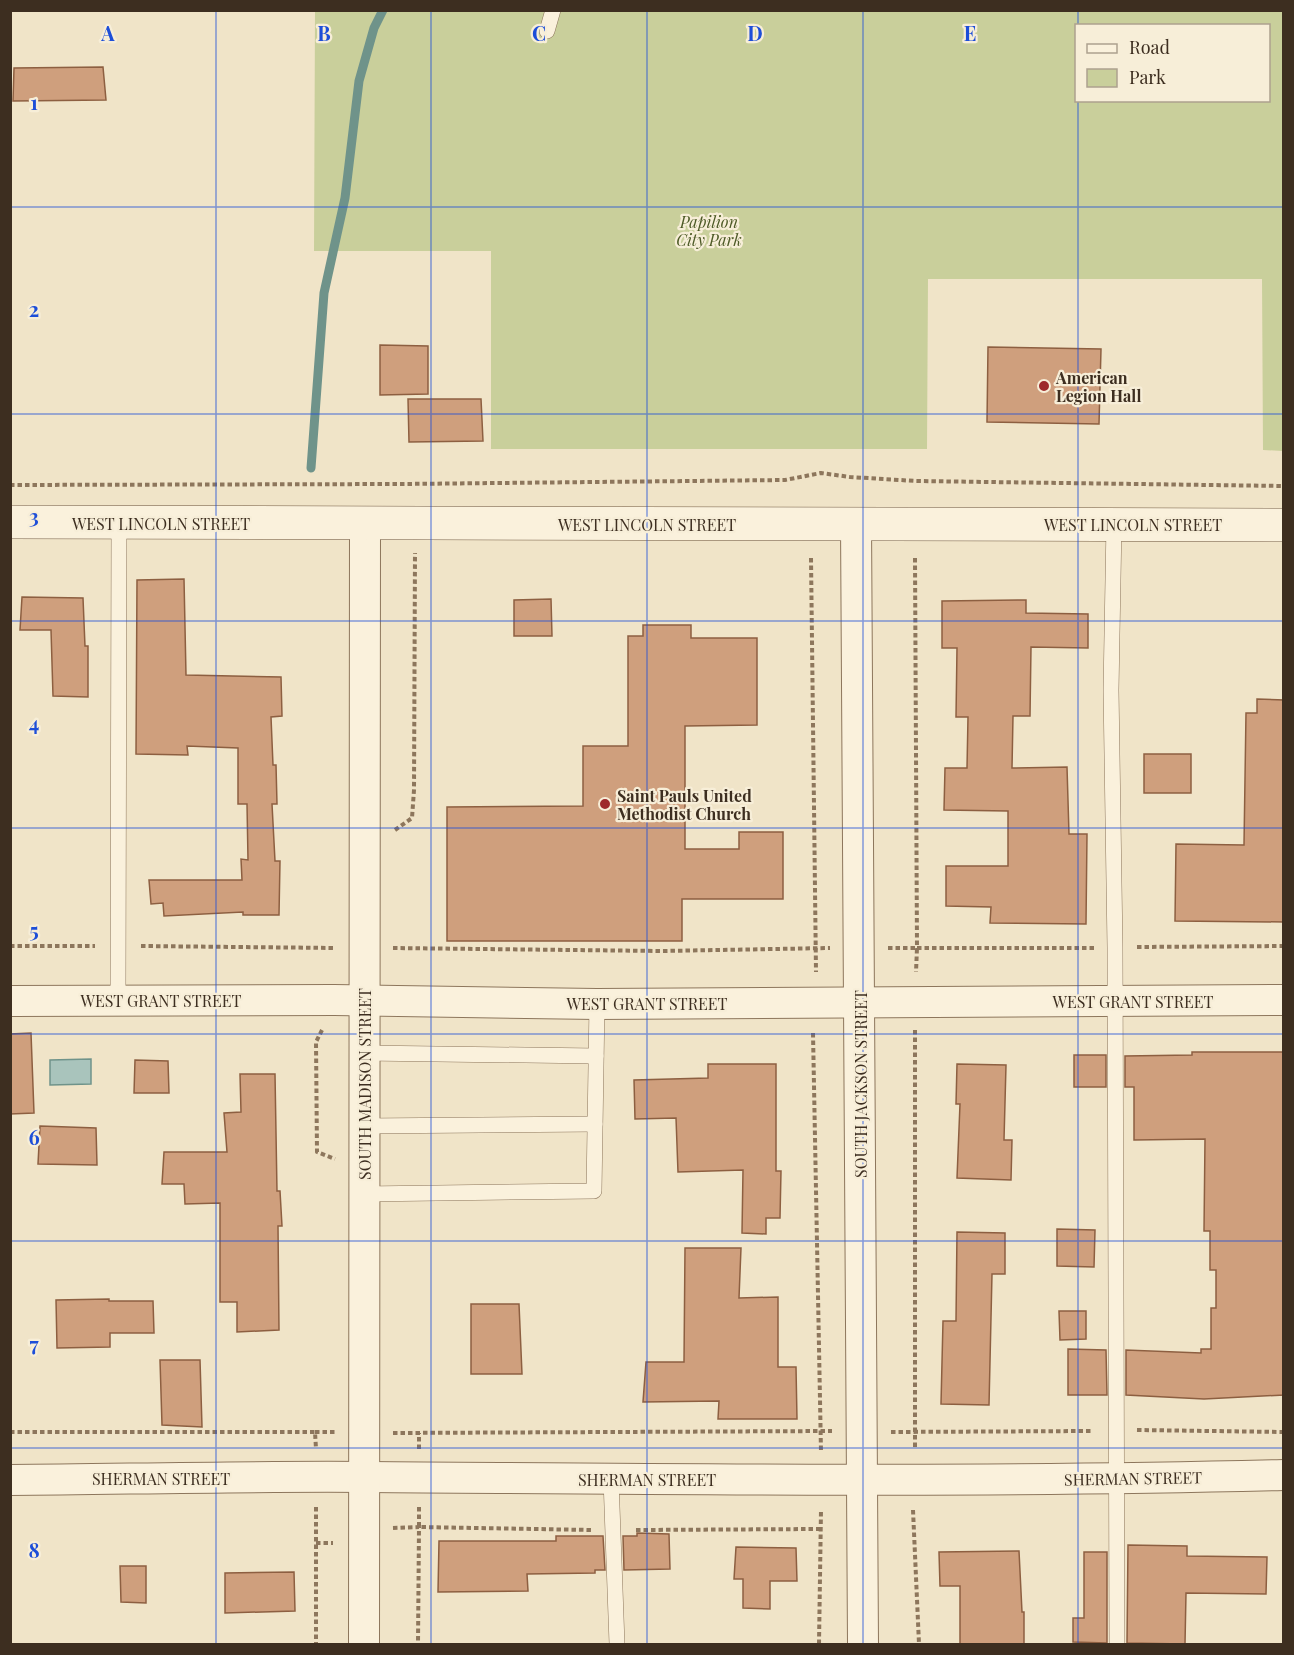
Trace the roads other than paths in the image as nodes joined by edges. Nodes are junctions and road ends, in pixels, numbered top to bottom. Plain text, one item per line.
1 (553, 10) edge
2 (547, 31) dead end
3 (10, 522) edge
4 (119, 523) junction
5 (856, 523) junction
6 (365, 524) junction
7 (1114, 524) junction
8 (1284, 525) edge
9 (118, 999) junction
10 (10, 1000) edge
11 (364, 1000) junction
12 (1284, 1000) edge
13 (859, 1001) junction
14 (1115, 1001) junction
15 (597, 1004) junction
16 (364, 1053) junction
17 (596, 1056) junction
18 (595, 1124) junction
19 (364, 1126) junction
20 (364, 1194) junction
21 (1284, 1475) edge
22 (364, 1477) junction
23 (611, 1479) junction
24 (863, 1479) junction
25 (1117, 1479) junction
26 (10, 1480) edge
27 (364, 1644) edge
28 (617, 1644) edge
29 (863, 1644) edge
30 (1117, 1644) edge

1 - 2 lane
3 - 4 street, WEST LINCOLN STREET
4 - 6 street, WEST LINCOLN STREET
4 - 9 lane
5 - 6 street, WEST LINCOLN STREET
5 - 7 street, WEST LINCOLN STREET
5 - 13 street, SOUTH JACKSON STREET
6 - 11 street, SOUTH MADISON STREET
7 - 8 street, WEST LINCOLN STREET
7 - 14 lane
9 - 10 street, WEST GRANT STREET
9 - 11 street, WEST GRANT STREET
11 - 15 street, WEST GRANT STREET
11 - 16 street, SOUTH MADISON STREET
12 - 14 street, WEST GRANT STREET
13 - 14 street, WEST GRANT STREET
13 - 15 street, WEST GRANT STREET
13 - 24 street, SOUTH JACKSON STREET
14 - 25 lane
15 - 17 lane
16 - 17 lane
16 - 19 street, SOUTH MADISON STREET
17 - 18 lane
18 - 19 lane
18 - 20 lane
19 - 20 street, SOUTH MADISON STREET
20 - 22 street, SOUTH MADISON STREET
21 - 25 street, SHERMAN STREET
22 - 23 street, SHERMAN STREET
22 - 26 street, SHERMAN STREET
22 - 27 street, SOUTH MADISON STREET
23 - 24 street, SHERMAN STREET
23 - 28 lane
24 - 25 street, SHERMAN STREET
24 - 29 street, SOUTH JACKSON STREET
25 - 30 lane

